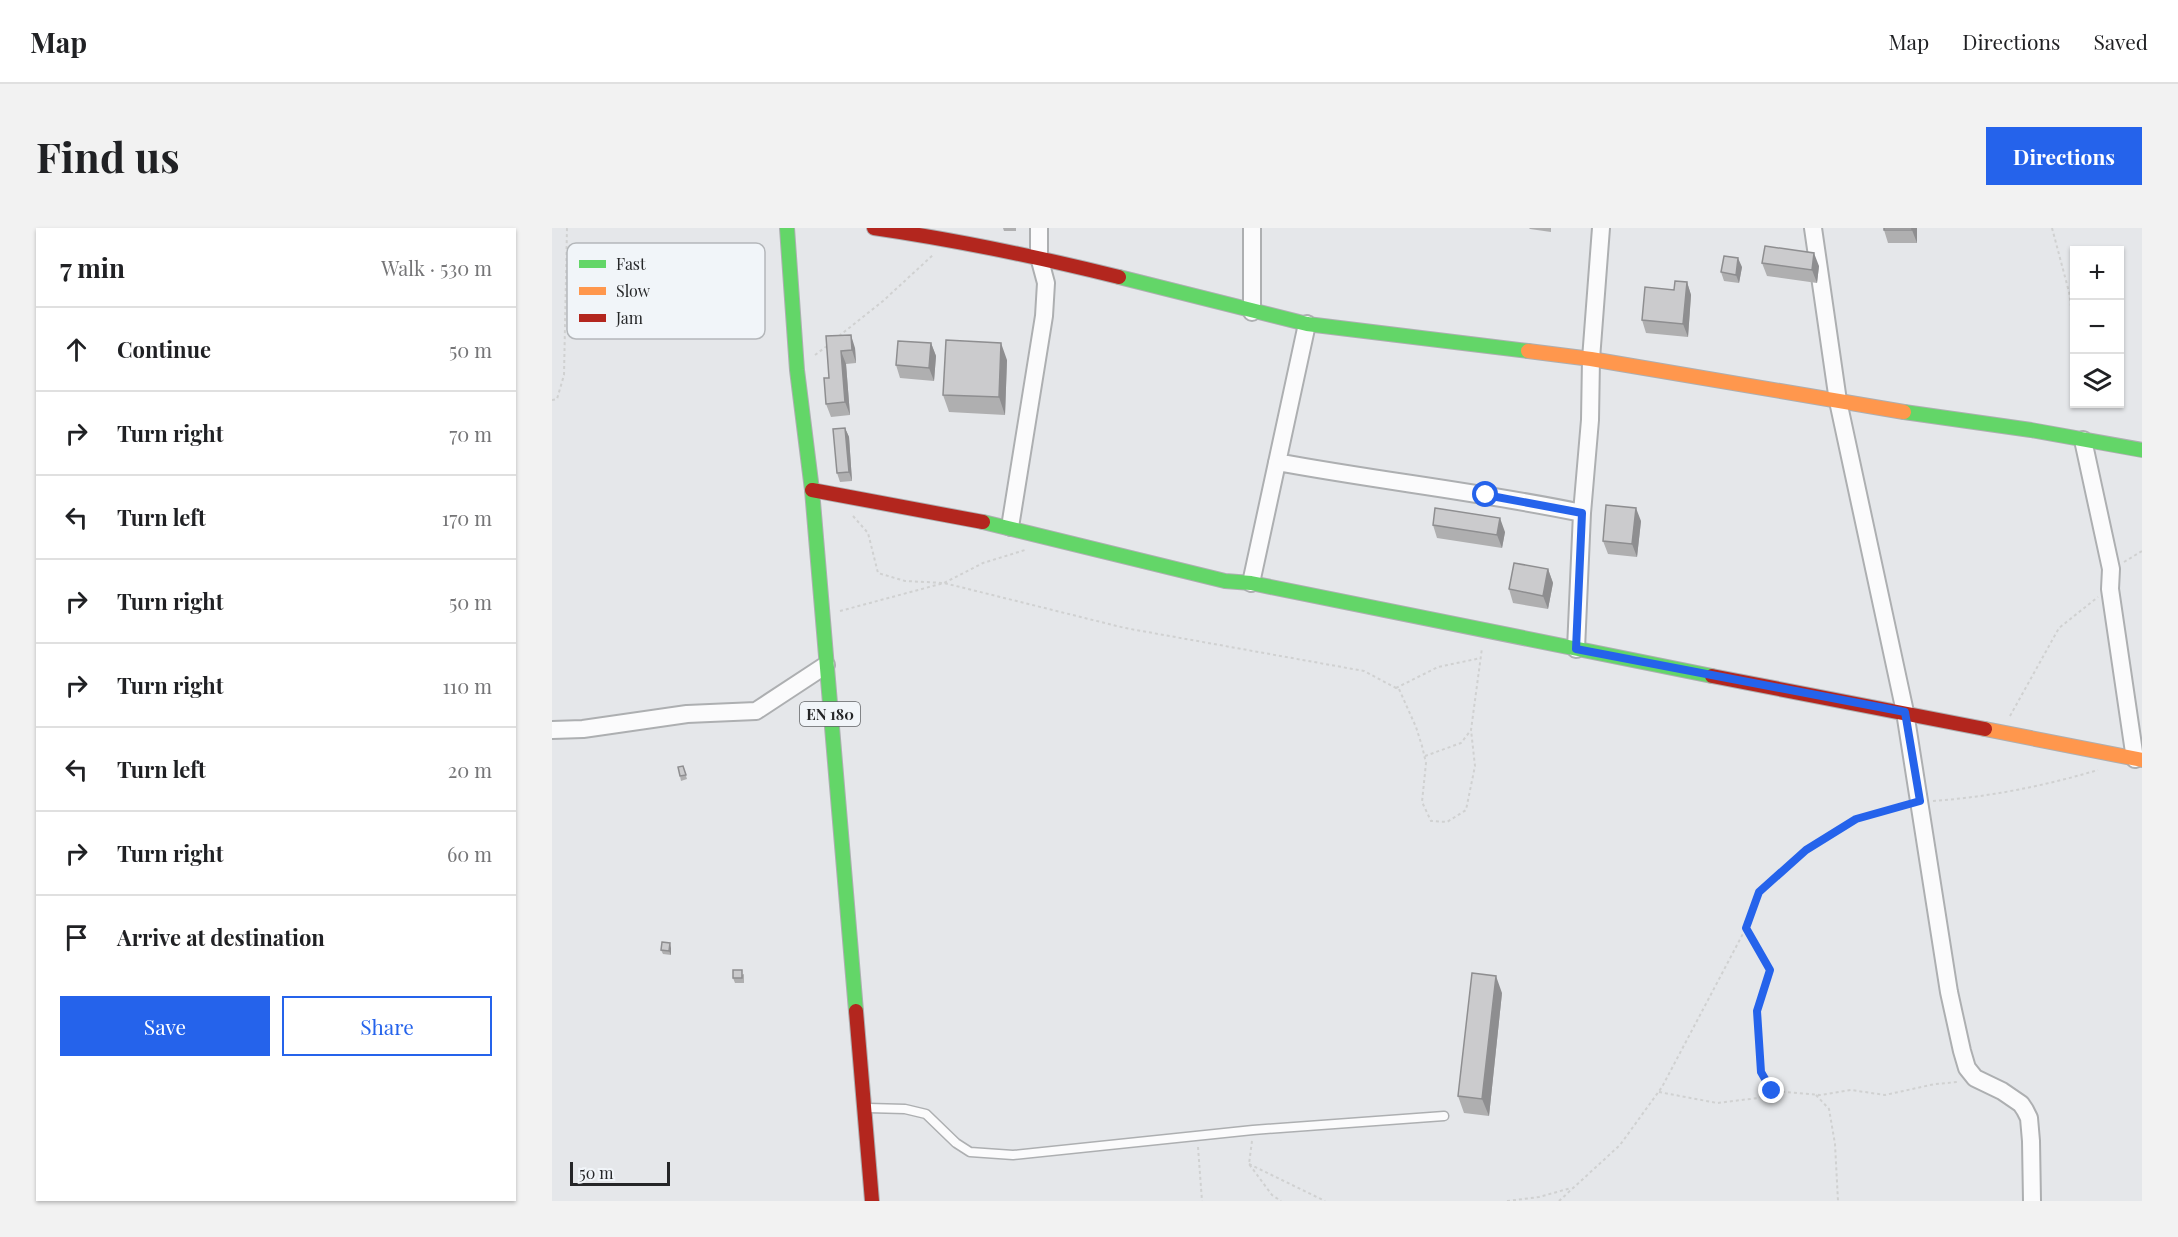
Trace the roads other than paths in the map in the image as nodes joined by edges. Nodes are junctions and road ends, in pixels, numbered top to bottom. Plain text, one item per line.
1 (788, 228) edge
2 (874, 228) edge
3 (1039, 228) edge
4 (1252, 228) edge
5 (1601, 228) edge
6 (1813, 228) edge
7 (1039, 257) junction
8 (1252, 312) junction
9 (1307, 324) junction
10 (1591, 360) junction
11 (1838, 401) junction
12 (2083, 440) junction
13 (2142, 450) edge
14 (1277, 462) junction
15 (812, 490) junction
16 (1582, 513) junction
17 (1010, 527) junction
18 (1251, 583) junction
19 (1576, 649) junction
20 (826, 665) junction
21 (1905, 712) junction
22 (552, 730) edge
23 (2139, 759) edge
24 (865, 1108) junction
25 (1444, 1116) dead end
26 (872, 1201) edge
27 (2032, 1201) edge

1 - 15 street, EN 180
2 - 7 street
3 - 7 street
4 - 8 street
5 - 10 street
6 - 11 street
7 - 8 street
7 - 17 street
8 - 9 street
9 - 10 street
9 - 14 street
10 - 11 street
10 - 16 street
11 - 12 street
11 - 21 street
12 - 13 street
12 - 23 street
14 - 16 street
14 - 18 street
15 - 17 street
15 - 20 street, EN 180
16 - 19 street
17 - 18 street
18 - 19 street
19 - 21 street
20 - 22 street
20 - 24 street, EN 180
21 - 23 street
21 - 27 street
24 - 25 lane
24 - 26 street, EN 180

